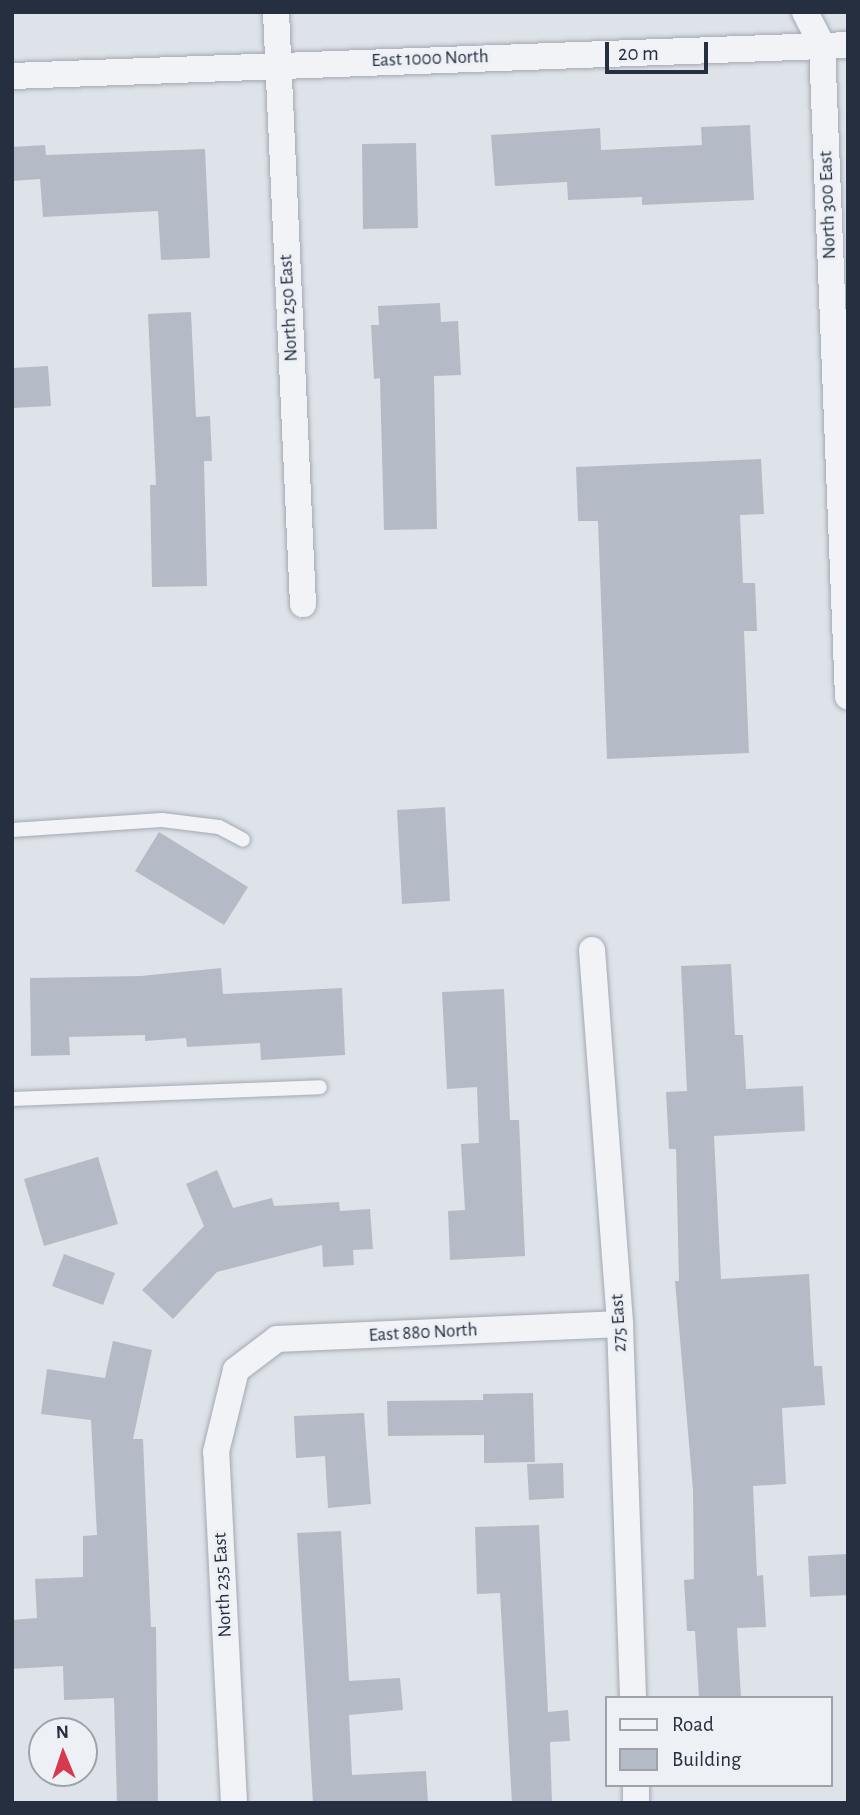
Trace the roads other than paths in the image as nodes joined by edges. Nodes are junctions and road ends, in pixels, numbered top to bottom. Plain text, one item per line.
1 (276, 12) edge
2 (805, 12) edge
3 (835, 45) edge
4 (278, 65) junction
5 (12, 76) edge
6 (303, 604) dead end
7 (848, 696) edge
8 (12, 830) edge
9 (243, 840) dead end
10 (592, 950) dead end
11 (320, 1087) dead end
12 (12, 1099) edge
13 (620, 1324) junction
14 (236, 1370) joint
15 (633, 1696) edge
16 (234, 1803) edge

1 - 4 street, North 250 East
2 - 3 street, North 300 East
3 - 4 street, East 1000 North
3 - 7 street, North 300 East
4 - 5 street, East 1000 North
4 - 6 street, North 250 East
8 - 9 lane
10 - 13 street, 275 East
11 - 12 lane
13 - 14 street, East 880 North
13 - 15 street, 275 East
14 - 16 street, North 235 East

